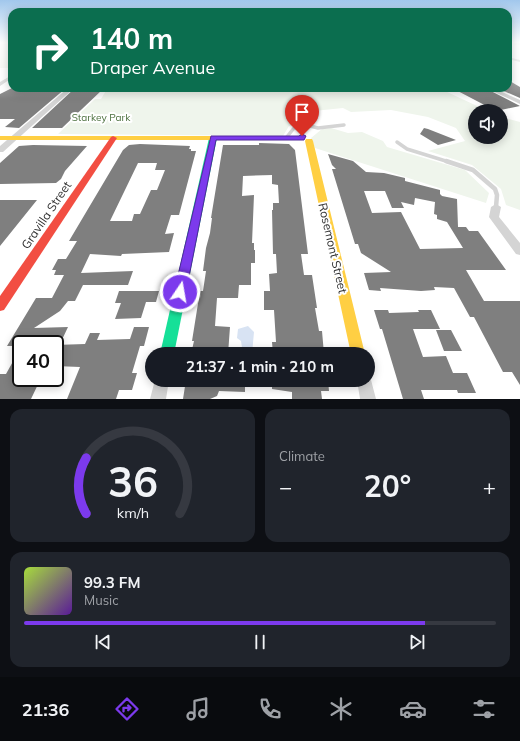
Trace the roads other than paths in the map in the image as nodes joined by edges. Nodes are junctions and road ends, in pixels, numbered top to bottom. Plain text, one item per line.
1 (66, 92) edge
2 (498, 92) edge
3 (520, 102) edge
4 (344, 125) dead end
5 (0, 138) edge
6 (13, 138) junction
7 (113, 138) junction
8 (213, 138) junction
9 (286, 138) junction
10 (397, 142) dead end
11 (0, 150) edge
12 (496, 207) joint
13 (520, 251) edge
14 (0, 306) edge
15 (168, 347) edge
16 (356, 347) edge
17 (161, 387) edge
18 (365, 387) edge
19 (158, 399) edge
20 (368, 399) edge

1 - 6 street
2 - 3 street
4 - 9 lane
5 - 6 street
6 - 7 street
6 - 11 street
7 - 8 street
7 - 14 street, Gravilla Street
8 - 9 street
8 - 15 street
9 - 16 street, Rosemont Street
10 - 12 lane
12 - 13 street
17 - 19 street
18 - 20 street

